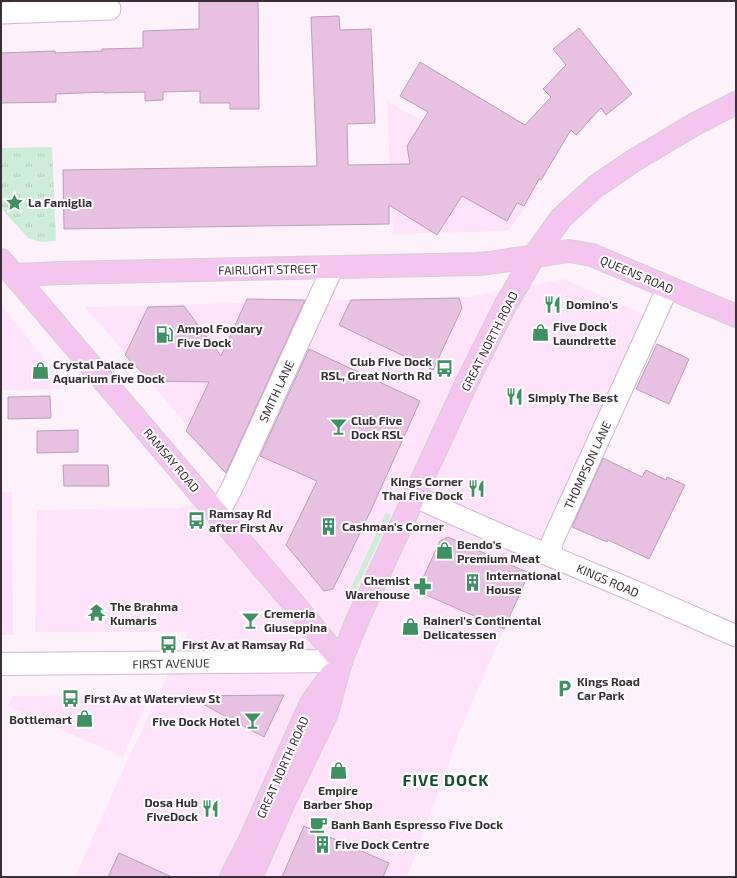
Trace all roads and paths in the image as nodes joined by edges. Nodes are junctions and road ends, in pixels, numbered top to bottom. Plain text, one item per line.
1 (110, 9) dead end
2 (1, 13) edge
3 (736, 103) edge
4 (534, 256) junction
5 (333, 267) junction
6 (5, 270) edge
7 (668, 287) junction
8 (736, 316) edge
9 (414, 496) junction
10 (218, 514) junction
11 (550, 556) junction
12 (736, 636) edge
13 (341, 661) junction
14 (1, 664) edge
15 (231, 877) edge
16 (251, 877) edge

1 - 2 street
3 - 4 main road, GREAT NORTH ROAD
4 - 5 main road, FAIRLIGHT STREET
4 - 7 main road, QUEENS ROAD
4 - 9 main road, GREAT NORTH ROAD
5 - 6 main road, FAIRLIGHT STREET
5 - 10 street, SMITH LANE
6 - 10 main road, RAMSAY ROAD
7 - 8 main road, QUEENS ROAD
7 - 11 street, THOMPSON LANE
9 - 11 street, KINGS ROAD
9 - 13 main road, GREAT NORTH ROAD
10 - 13 main road, RAMSAY ROAD
11 - 12 street, KINGS ROAD
13 - 14 street, FIRST AVENUE
13 - 15 main road, GREAT NORTH ROAD
13 - 16 main road, GREAT NORTH ROAD

